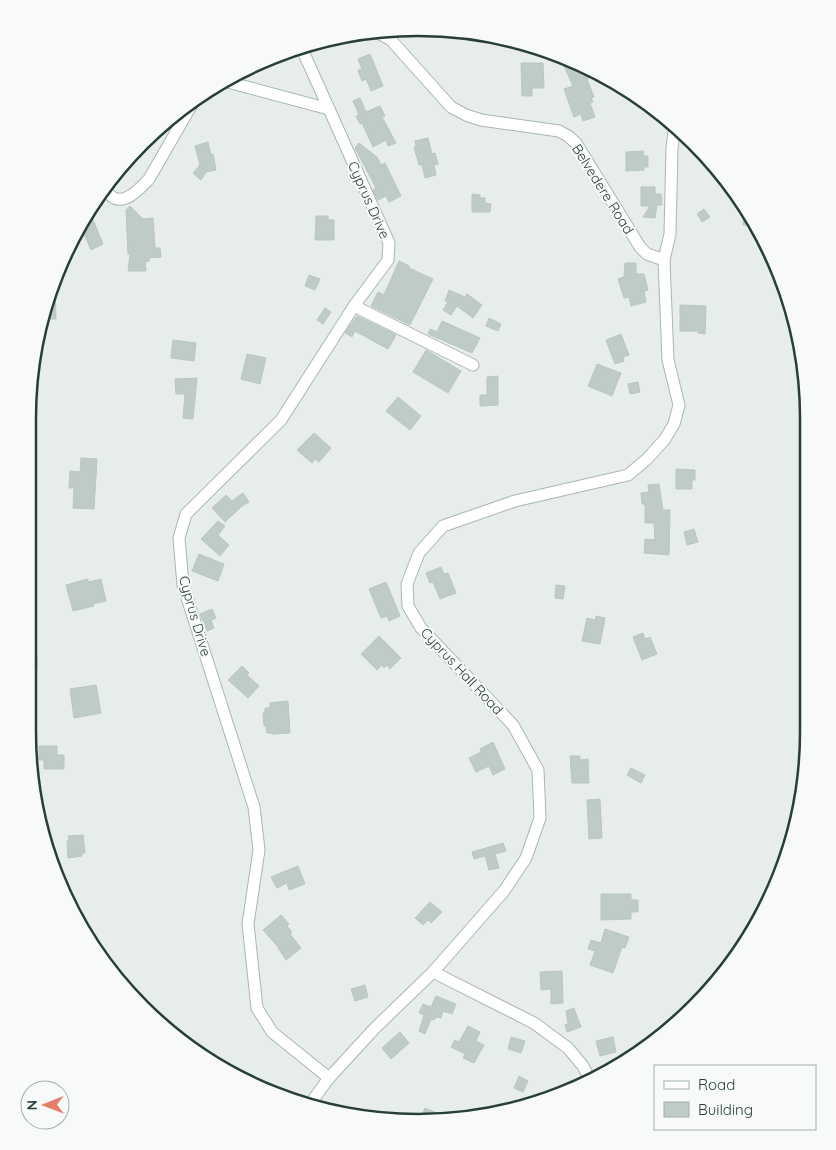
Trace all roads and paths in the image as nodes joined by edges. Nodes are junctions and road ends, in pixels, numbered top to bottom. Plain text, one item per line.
1 (387, 38) edge
2 (304, 54) edge
3 (234, 84) edge
4 (329, 109) junction
5 (186, 115) edge
6 (674, 134) edge
7 (109, 194) edge
8 (664, 260) junction
9 (354, 306) junction
10 (473, 365) dead end
11 (433, 972) junction
12 (587, 1074) edge
13 (329, 1078) junction
14 (314, 1099) edge

1 - 8 street, Belvedere Road
2 - 4 street
3 - 4 street
4 - 9 street, Cyprus Drive
5 - 7 street
6 - 8 street
8 - 11 street, Cyprus Hall Road
9 - 10 street
9 - 13 street, Cyprus Drive
11 - 12 street
11 - 13 street, Cyprus Hall Road
13 - 14 street, Cyprus Hall Road

